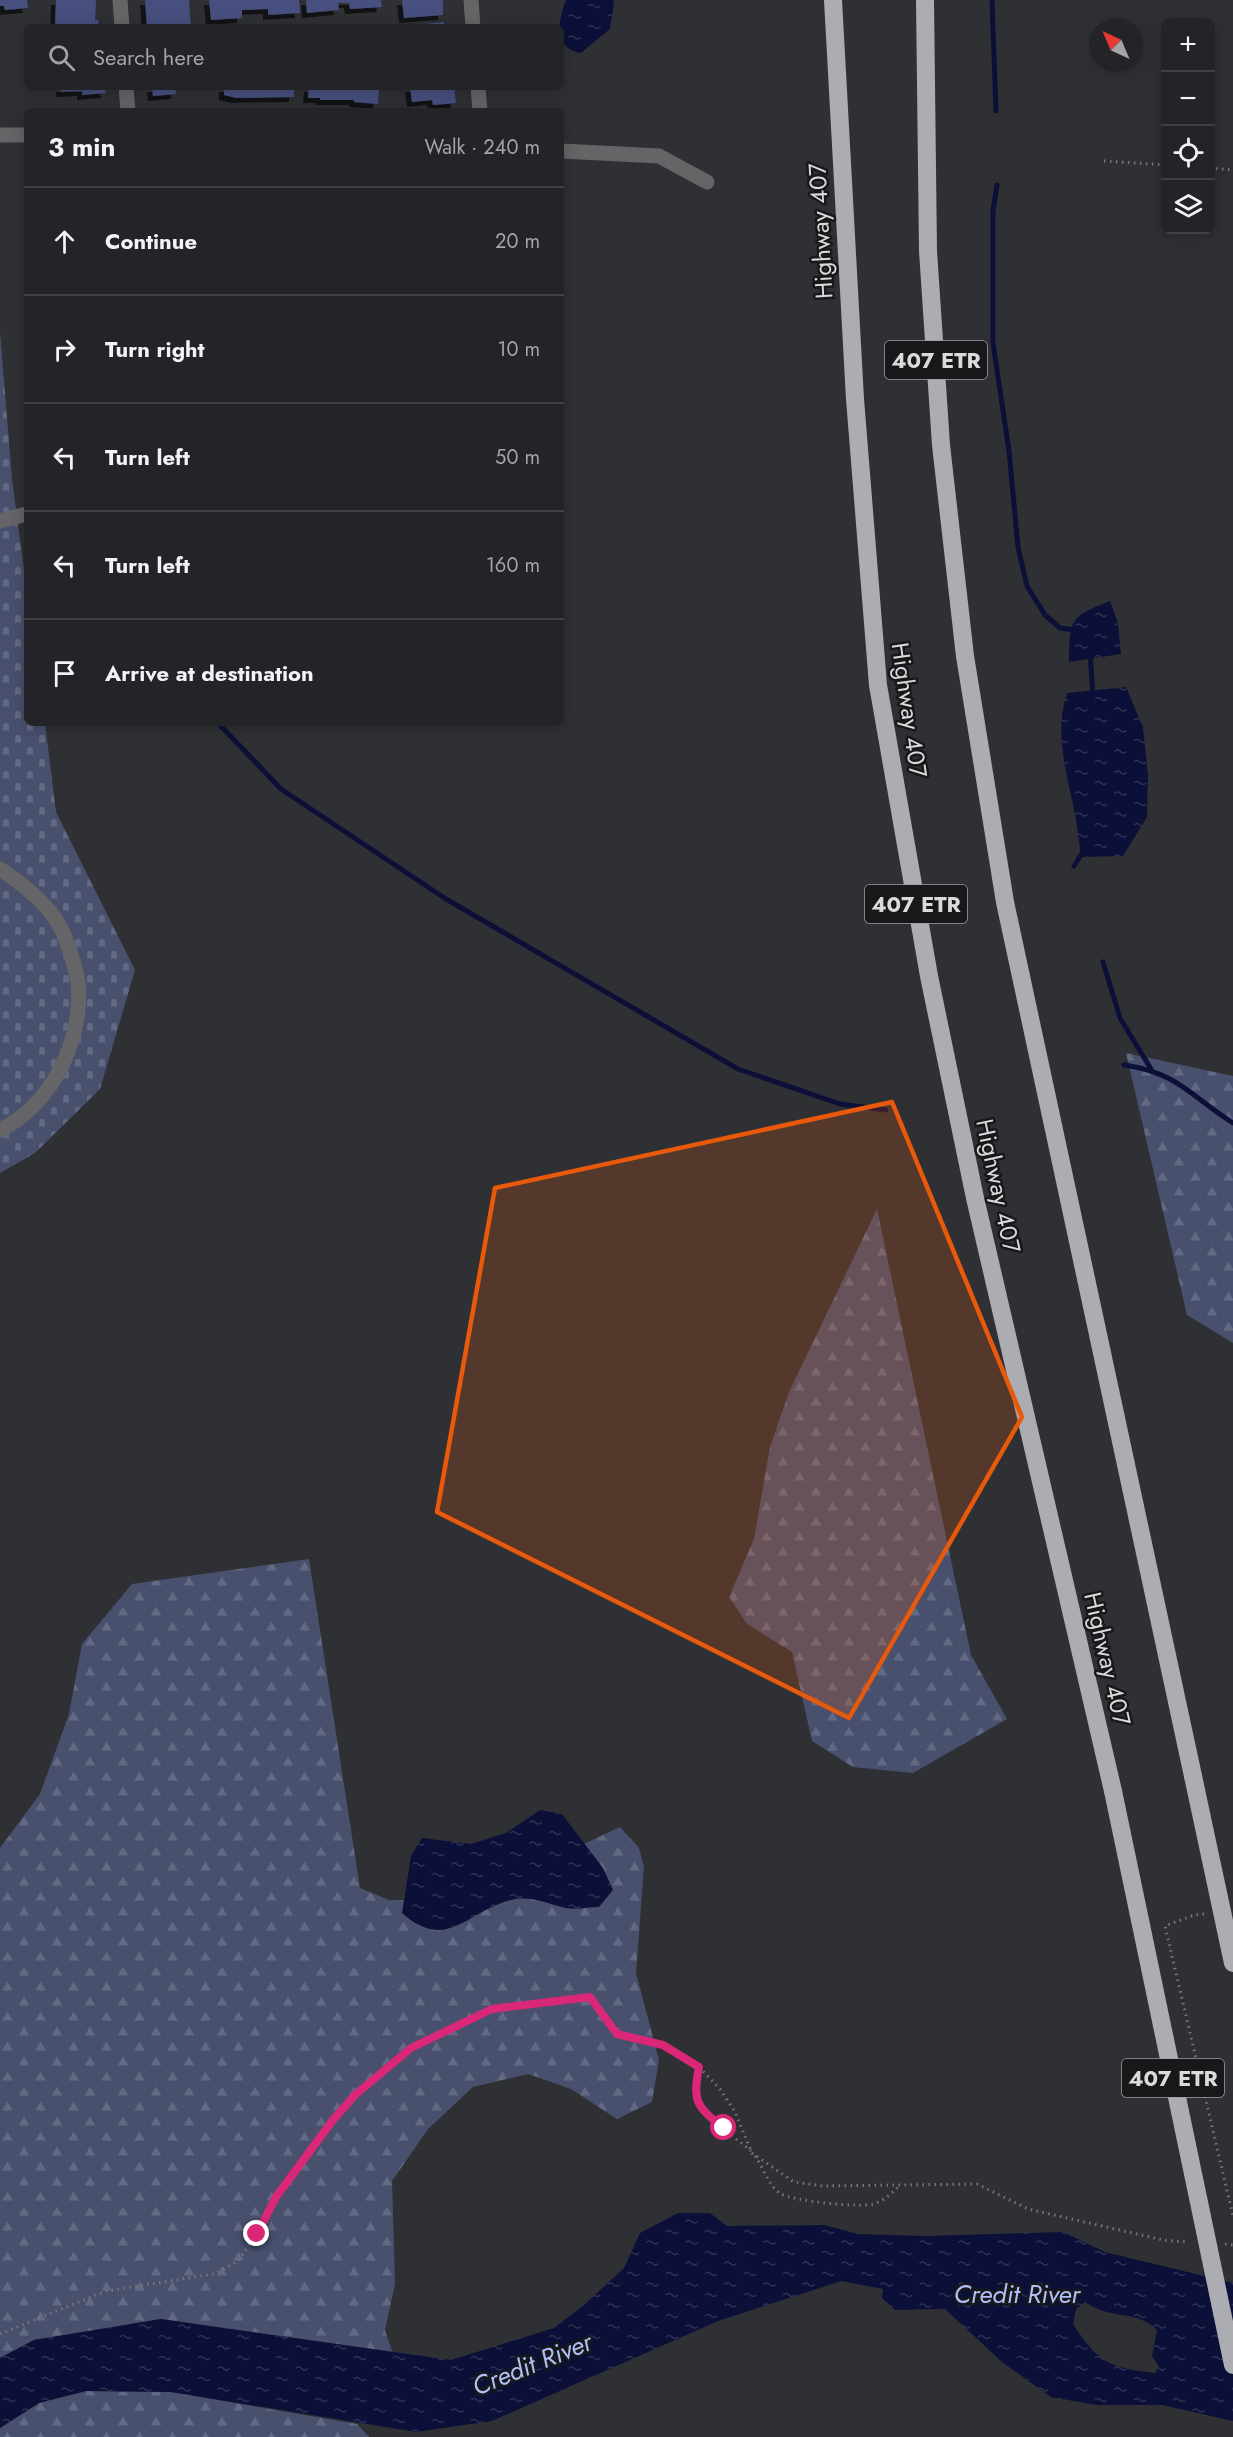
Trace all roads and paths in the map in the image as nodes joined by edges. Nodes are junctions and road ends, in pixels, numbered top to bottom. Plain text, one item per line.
1 (120, 0) edge
2 (471, 0) edge
3 (826, 0) edge
4 (833, 0) edge
5 (925, 0) edge
6 (937, 0) edge
7 (122, 24) edge
8 (473, 24) edge
9 (835, 56) junction
10 (925, 63) junction
11 (126, 90) edge
12 (478, 90) edge
13 (128, 108) edge
14 (480, 108) edge
15 (0, 135) edge
16 (24, 135) edge
17 (564, 151) edge
18 (1104, 161) dead end
19 (1161, 165) edge
20 (1215, 168) edge
21 (1233, 170) edge
22 (706, 182) dead end
23 (24, 515) edge
24 (0, 521) edge
25 (0, 870) edge
26 (0, 1130) edge
27 (1213, 1913) dead end
28 (1233, 1963) edge
29 (699, 2067) junction
30 (753, 2153) junction
31 (900, 2185) junction
32 (1233, 2216) edge
33 (1198, 2242) dead end
34 (1221, 2244) dead end
35 (1233, 2245) edge
36 (0, 2334) edge
37 (1233, 2365) edge

1 - 7 street
2 - 8 street
3 - 9 highway
4 - 9 highway, Highway 407 / 407 ETR
5 - 10 highway, 407 ETR
6 - 10 highway
9 - 37 highway, Highway 407 / 407 ETR, bridge
10 - 28 highway, 407 ETR, bridge
11 - 13 street
12 - 14 street
15 - 16 street
17 - 22 street
18 - 19 path
20 - 21 path
23 - 24 street
25 - 26 street
27 - 32 path
29 - 30 path
29 - 30 path
29 - 36 path
30 - 31 path
30 - 31 path
31 - 33 path
34 - 35 path

